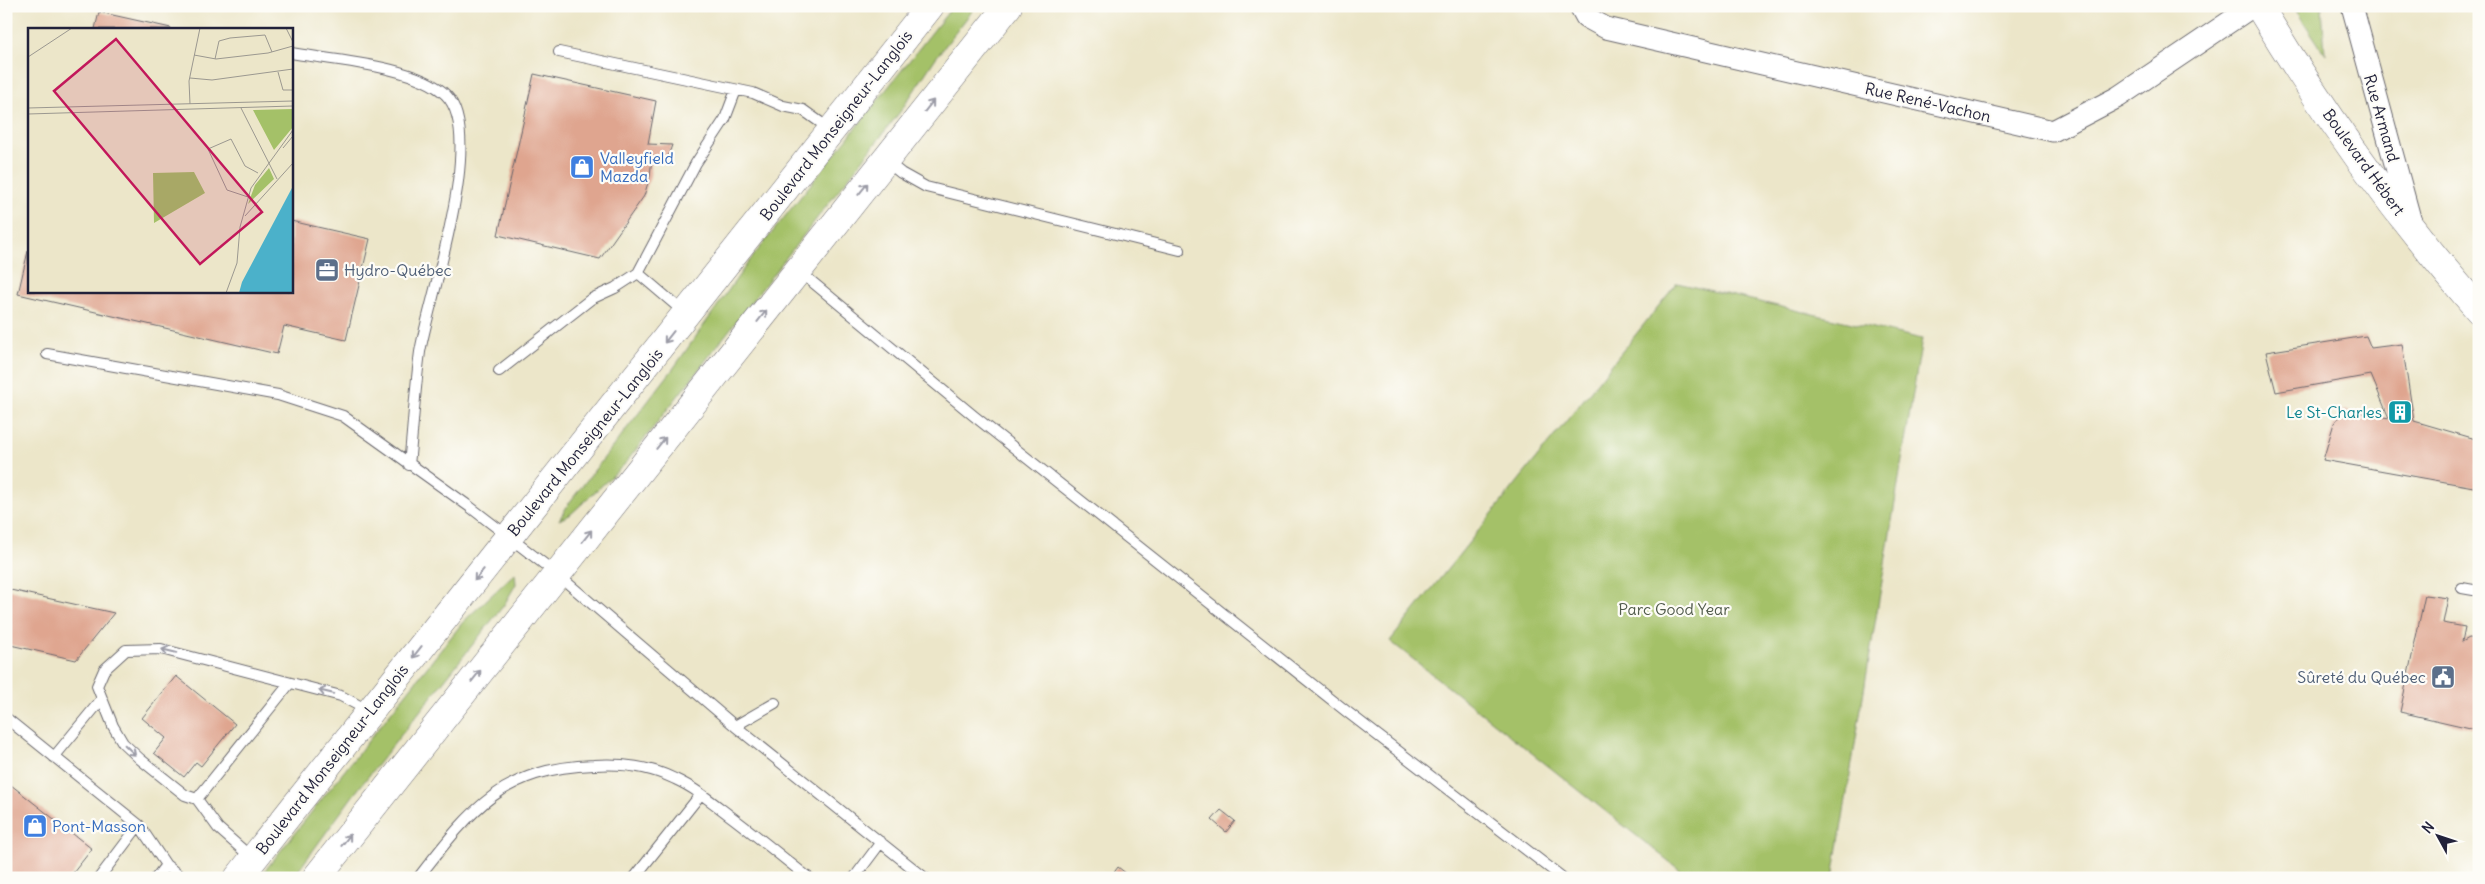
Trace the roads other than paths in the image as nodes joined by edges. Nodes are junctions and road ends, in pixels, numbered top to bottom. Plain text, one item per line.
1 (930, 6) edge
2 (1008, 6) edge
3 (1580, 6) edge
4 (2253, 6) edge
5 (2259, 6) edge
6 (2352, 6) edge
7 (559, 52) dead end
8 (292, 53) edge
9 (736, 90) junction
10 (832, 131) junction
11 (886, 161) junction
12 (2413, 230) junction
13 (1180, 250) dead end
14 (798, 270) junction
15 (638, 272) junction
16 (2479, 310) edge
17 (687, 314) junction
18 (48, 354) dead end
19 (499, 371) dead end
20 (409, 464) junction
21 (509, 537) junction
22 (557, 574) junction
23 (2462, 588) dead end
24 (2479, 591) edge
25 (290, 683) junction
26 (101, 700) junction
27 (775, 703) dead end
28 (370, 712) junction
29 (6, 718) edge
30 (735, 726) junction
31 (54, 757) junction
32 (701, 794) junction
33 (198, 799) junction
34 (139, 825) junction
35 (881, 842) junction
36 (166, 865) junction
37 (246, 868) edge
38 (99, 878) edge
39 (156, 878) edge
40 (182, 878) edge
41 (316, 878) edge
42 (418, 878) edge
43 (634, 878) edge
44 (809, 878) edge
45 (854, 878) edge
46 (925, 878) edge
47 (1563, 878) edge

1 - 10 main road, Boulevard Monseigneur-Langlois
11 -> 2 main road
3 - 4 street, Rue René-Vachon
5 - 12 main road, Boulevard Hébert
6 - 12 street, Rue Armand
7 - 9 lane
8 - 20 lane
9 - 10 lane
9 - 15 lane
10 - 17 main road, Boulevard Monseigneur-Langlois
11 - 13 lane
14 -> 11 main road
12 - 16 main road, Boulevard Hébert
22 -> 14 main road
14 - 47 lane
15 - 17 lane
15 - 19 lane
17 -> 21 main road, Boulevard Monseigneur-Langlois
18 - 20 lane
20 - 21 lane
21 - 22 lane
21 -> 28 main road, Boulevard Monseigneur-Langlois
22 - 30 lane
41 -> 22 main road
23 - 24 lane
25 -> 26 lane
28 -> 25 lane
25 - 33 lane
26 - 31 lane
26 -> 33 lane
27 - 30 lane
28 - 37 main road, Boulevard Monseigneur-Langlois
29 - 31 lane
30 - 35 lane
31 - 34 lane
32 - 42 lane
32 - 43 lane
32 - 44 lane
33 - 37 lane
34 - 36 lane
34 - 38 lane
35 - 45 lane
35 - 46 lane
36 - 39 lane
36 - 40 lane

